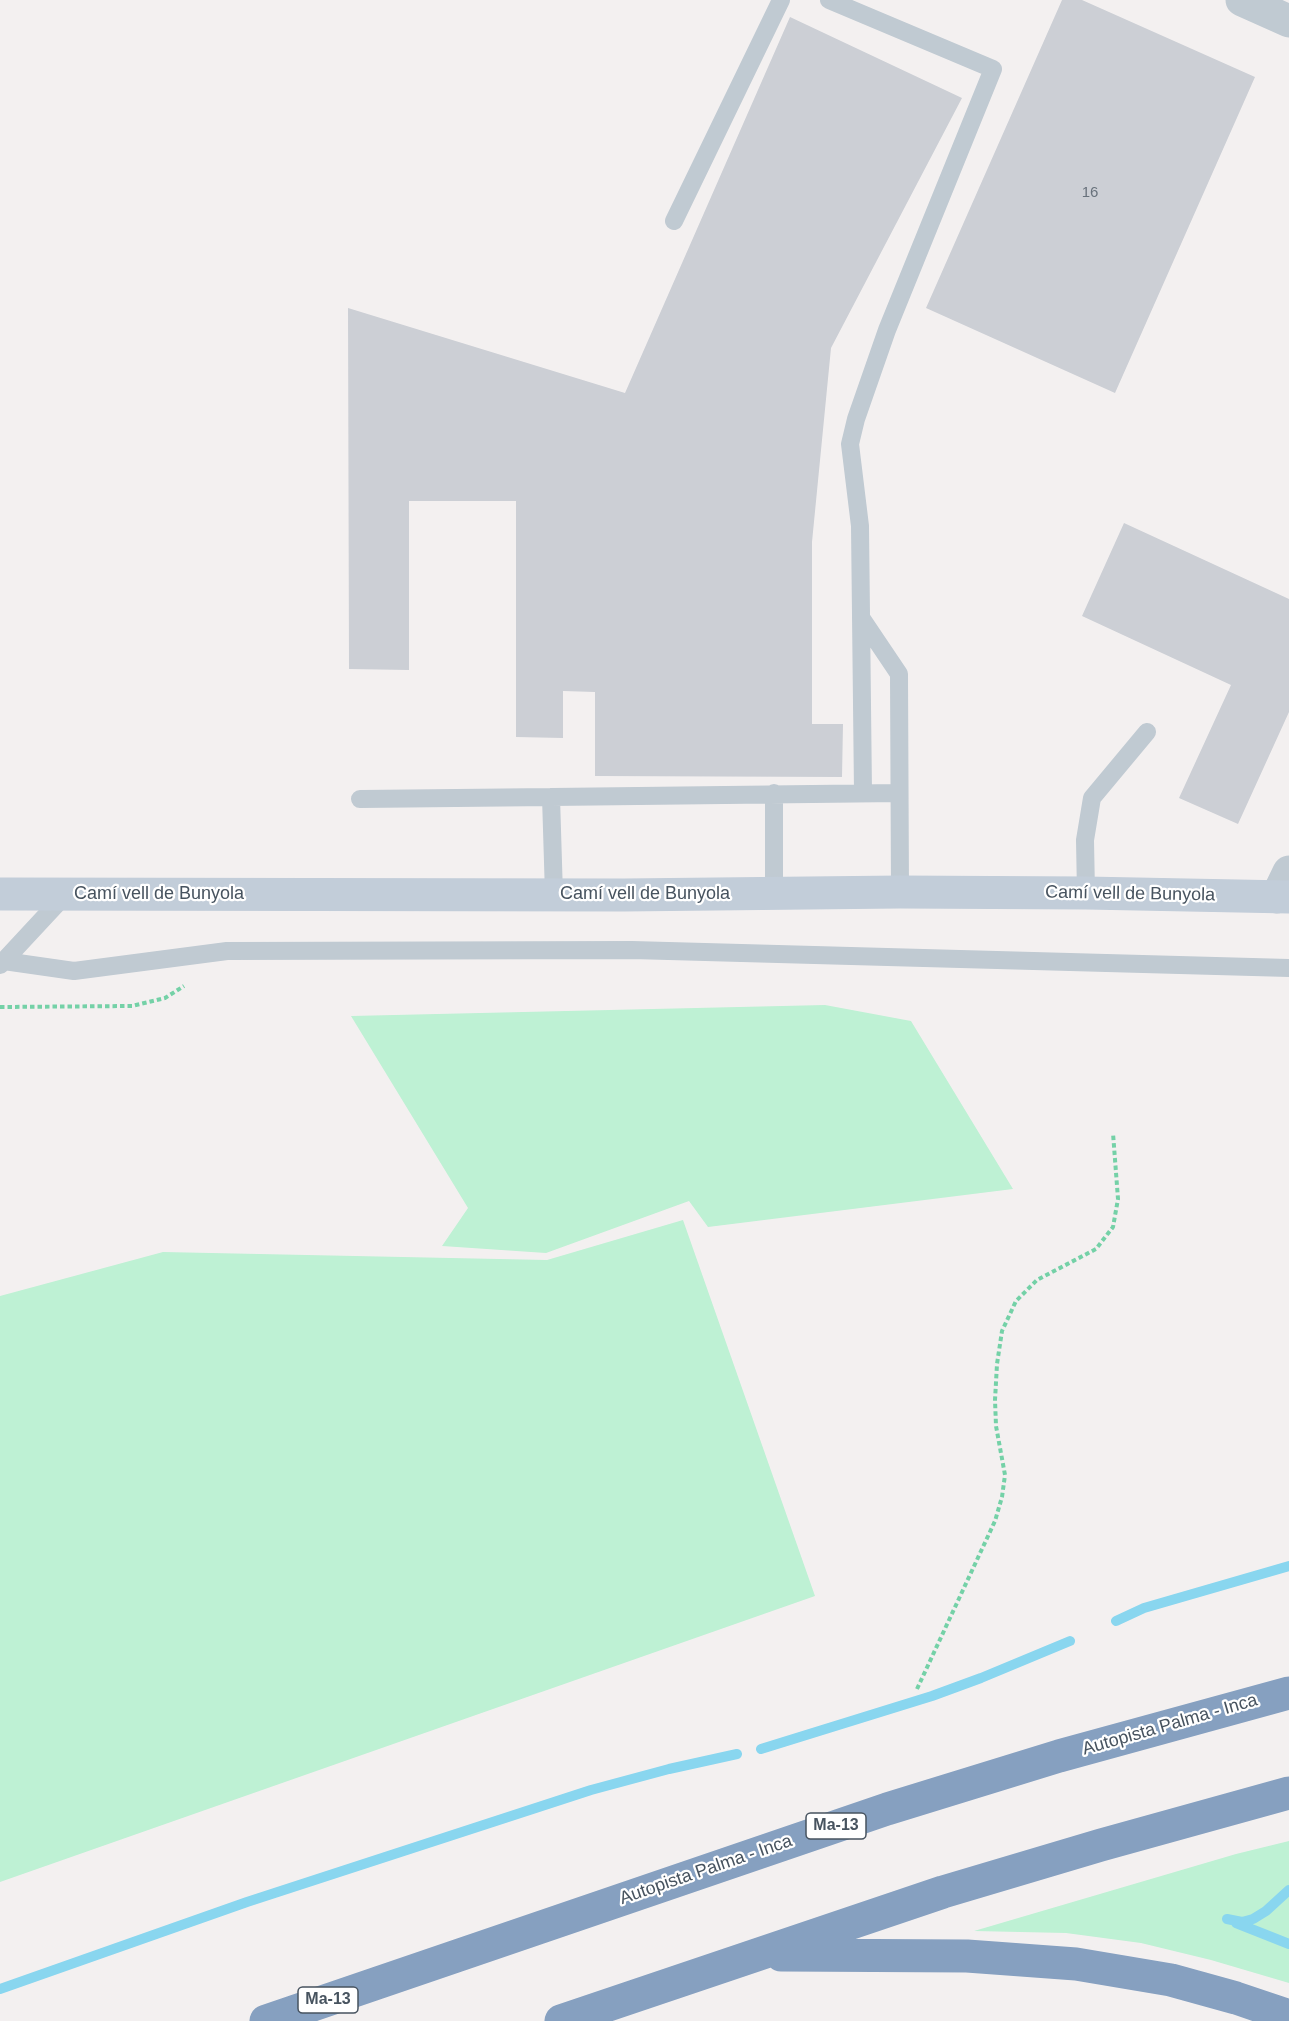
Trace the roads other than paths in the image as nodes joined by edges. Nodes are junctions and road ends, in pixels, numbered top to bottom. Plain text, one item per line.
1 (781, 0) edge
2 (830, 0) edge
3 (1242, 0) edge
4 (1289, 21) edge
5 (674, 221) dead end
6 (862, 619) junction
7 (1147, 732) dead end
8 (774, 793) junction
9 (863, 793) junction
10 (899, 793) junction
11 (551, 797) junction
12 (360, 799) dead end
13 (1285, 889) edge
14 (900, 892) junction
15 (774, 893) junction
16 (1086, 893) junction
17 (0, 894) edge
18 (66, 894) junction
19 (554, 895) junction
20 (2, 963) edge
21 (1289, 968) edge
22 (1289, 1693) edge
23 (1289, 1793) edge
24 (755, 1955) junction
25 (1289, 2016) edge
26 (266, 2021) edge
27 (561, 2021) edge

1 - 5 lane
2 - 6 lane
3 - 4 street
6 - 9 lane
6 - 10 lane
7 - 16 lane
8 - 9 lane
8 - 11 lane
8 - 15 lane
9 - 10 lane
10 - 14 lane
11 - 12 lane
11 - 19 lane
13 - 16 main road, Camí vell de Bunyola
14 - 15 main road, Camí vell de Bunyola
14 - 16 main road, Camí vell de Bunyola
15 - 19 main road, Camí vell de Bunyola
17 - 18 main road, Camí vell de Bunyola
18 - 19 main road, Camí vell de Bunyola
18 - 20 lane
20 - 21 lane
22 - 26 highway, Autopista Palma - Inca / Ma-13
23 - 24 highway
24 - 25 highway
24 - 27 highway

